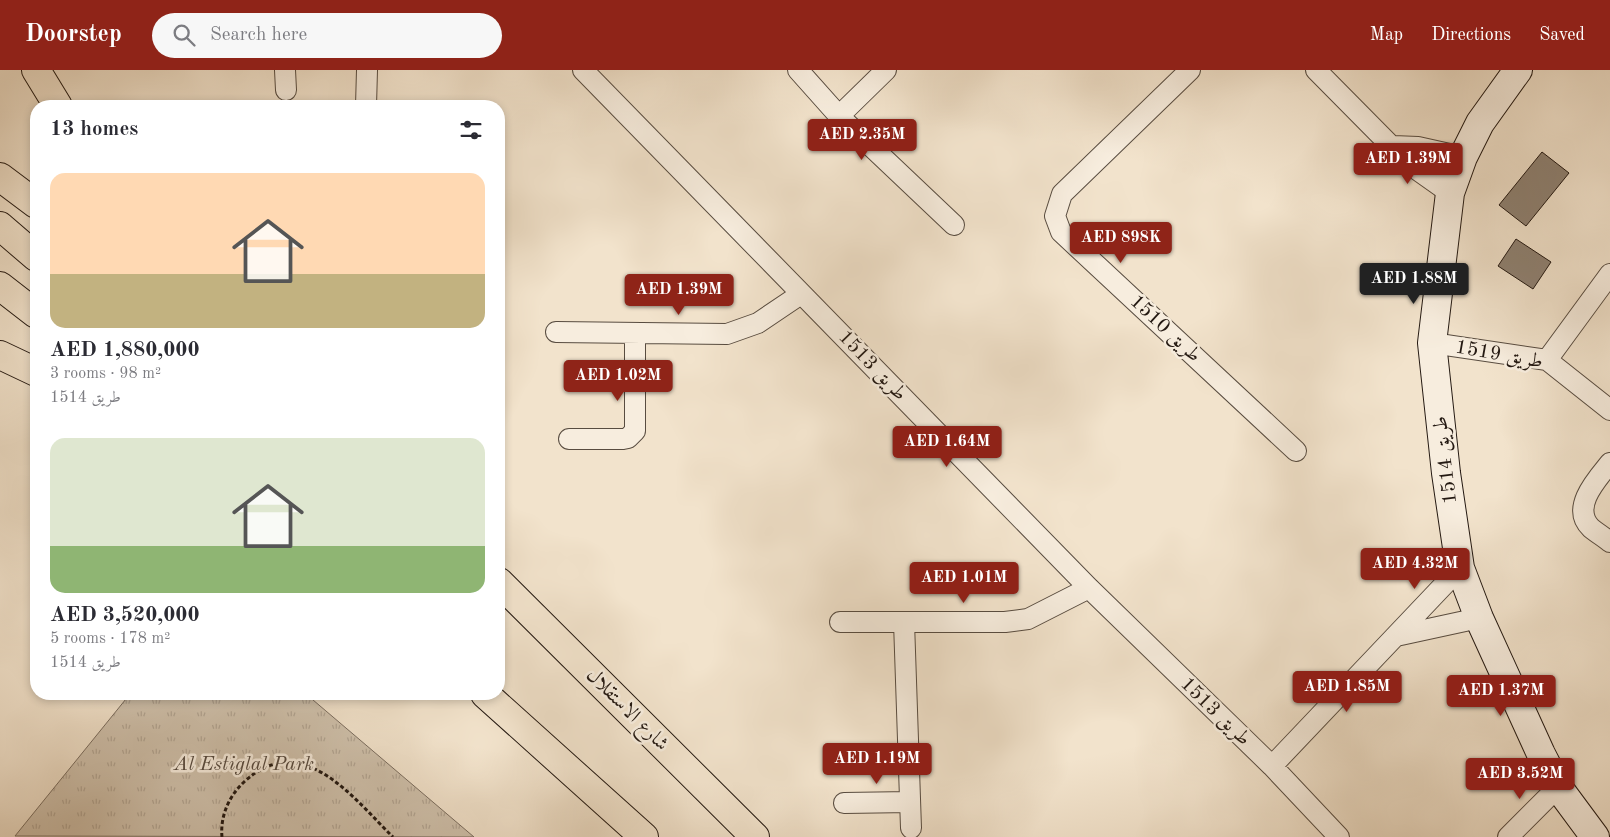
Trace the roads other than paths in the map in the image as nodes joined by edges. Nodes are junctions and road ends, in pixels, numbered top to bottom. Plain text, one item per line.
1 (36, 70) edge
2 (285, 70) edge
3 (367, 70) edge
4 (798, 70) edge
5 (886, 70) edge
6 (1190, 70) edge
7 (1316, 70) edge
8 (1518, 70) edge
9 (585, 71) edge
10 (286, 90) dead end
11 (54, 100) edge
12 (366, 100) edge
13 (839, 116) junction
14 (1393, 146) junction
15 (1463, 157) junction
16 (0, 177) edge
17 (1450, 193) junction
18 (30, 200) edge
19 (954, 225) dead end
20 (0, 226) edge
21 (30, 252) edge
22 (1610, 274) edge
23 (0, 286) edge
24 (801, 294) junction
25 (30, 309) edge
26 (556, 332) dead end
27 (635, 333) junction
28 (1432, 343) junction
29 (0, 355) edge
30 (1546, 360) junction
31 (30, 369) edge
32 (1610, 410) edge
33 (569, 439) dead end
34 (1296, 451) dead end
35 (1610, 463) edge
36 (1610, 542) edge
37 (1460, 568) junction
38 (505, 588) edge
39 (1089, 588) junction
40 (505, 610) edge
41 (1479, 618) junction
42 (840, 622) dead end
43 (904, 622) junction
44 (1396, 636) junction
45 (569, 651) junction
46 (492, 700) edge
47 (1272, 766) junction
48 (1558, 787) junction
49 (910, 802) junction
50 (844, 803) dead end
51 (911, 828) dead end
52 (644, 837) edge
53 (755, 837) edge
54 (1339, 837) edge
55 (1508, 837) edge
56 (1595, 837) edge

1 - 11 main road
2 - 10 street
3 - 12 street
4 - 13 street
5 - 13 street
6 - 34 street, طريق 1510
7 - 14 street
8 - 15 street, طريق 1514
9 - 24 street, طريق 1513
13 - 19 street
14 - 15 street
14 - 17 street
15 - 17 street, طريق 1514
16 - 18 main road
17 - 28 street, طريق 1514
20 - 21 main road
22 - 30 street
23 - 25 main road
24 - 27 street
24 - 39 street, طريق 1513
26 - 27 street
27 - 33 street
28 - 30 street, طريق 1519
28 - 37 street, طريق 1514
29 - 31 main road
30 - 32 street, طريق 1519
35 - 36 street
37 - 41 street, طريق 1514
37 - 44 street
38 - 45 main road, شارع الاستقلال
39 - 43 street
39 - 47 street, طريق 1513
40 - 45 main road
41 - 44 street
41 - 48 street, طريق 1514
42 - 43 street
43 - 49 street
44 - 47 street
45 - 53 main road, شارع الاستقلال
46 - 52 main road
47 - 54 street, طريق 1513
48 - 55 street
48 - 56 street, طريق 1514
49 - 50 street
49 - 51 street

